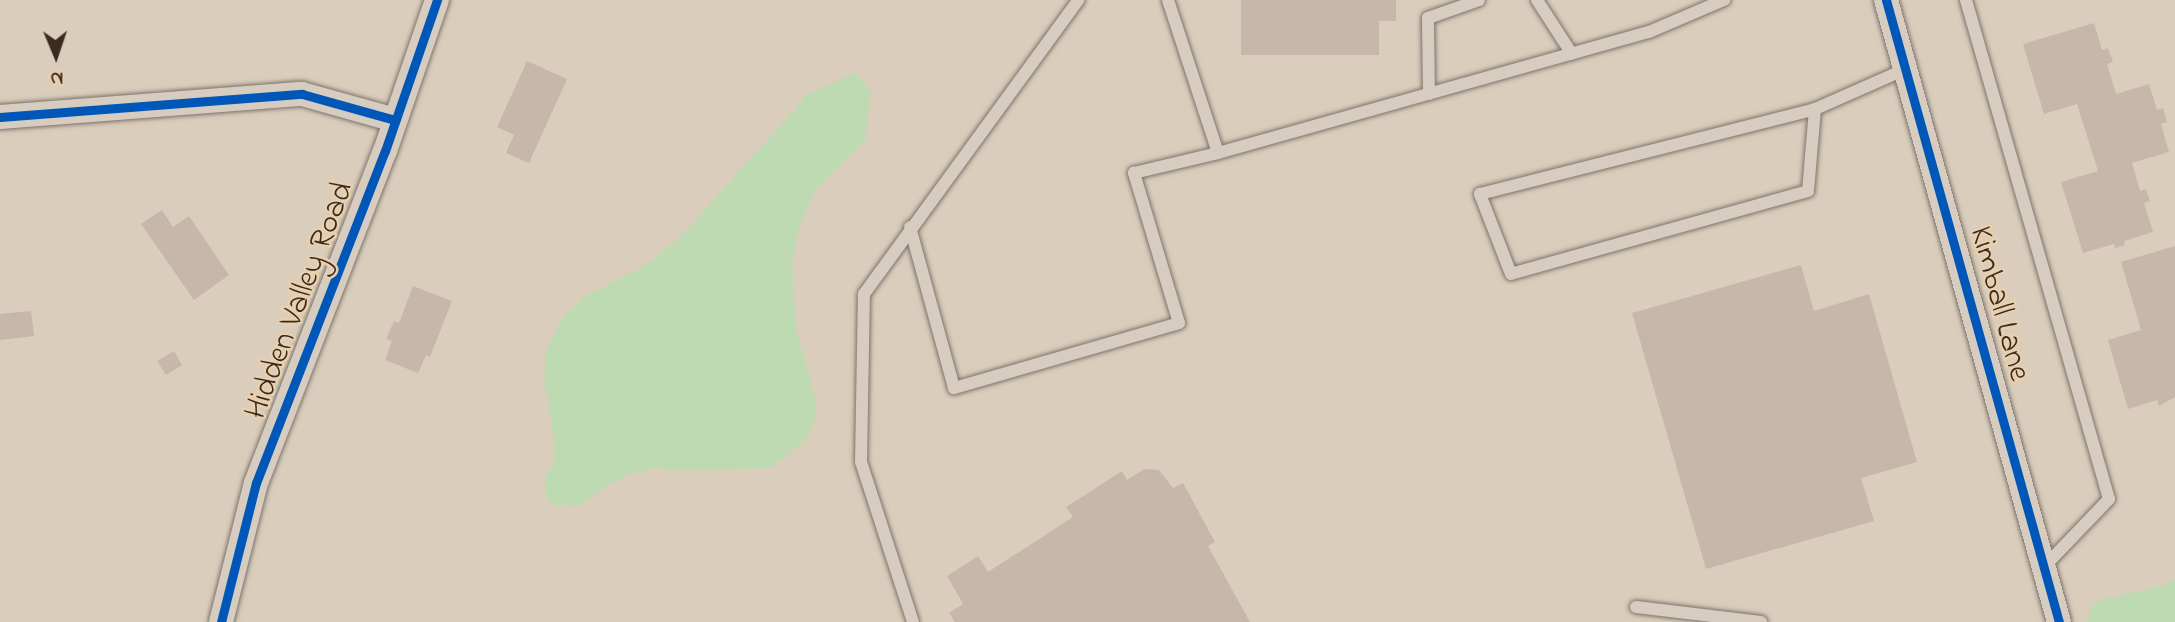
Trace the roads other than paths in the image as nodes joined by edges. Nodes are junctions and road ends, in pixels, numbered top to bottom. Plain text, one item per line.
1 (437, 0) edge
2 (1078, 0) edge
3 (1168, 0) edge
4 (1479, 0) edge
5 (1537, 0) edge
6 (1724, 0) edge
7 (1886, 0) edge
8 (1966, 0) edge
9 (1572, 54) junction
10 (1908, 68) junction
11 (1429, 94) junction
12 (1815, 108) junction
13 (0, 117) edge
14 (395, 120) junction
15 (1218, 153) junction
16 (910, 228) junction
17 (2044, 567) junction
18 (1636, 607) dead end
19 (221, 622) edge
20 (913, 622) edge
21 (1761, 622) edge
22 (2059, 622) edge

1 - 14 street, Hidden Valley Road
2 - 16 lane
3 - 15 lane
4 - 11 lane
5 - 9 lane
6 - 9 lane
7 - 10 street, Kimball Lane
8 - 17 lane
9 - 11 lane
10 - 12 lane
10 - 17 street, Kimball Lane
11 - 15 lane
12 - 12 lane
13 - 14 street
14 - 19 street, Hidden Valley Road
15 - 16 lane
16 - 20 lane
17 - 22 street, Kimball Lane
18 - 21 lane

